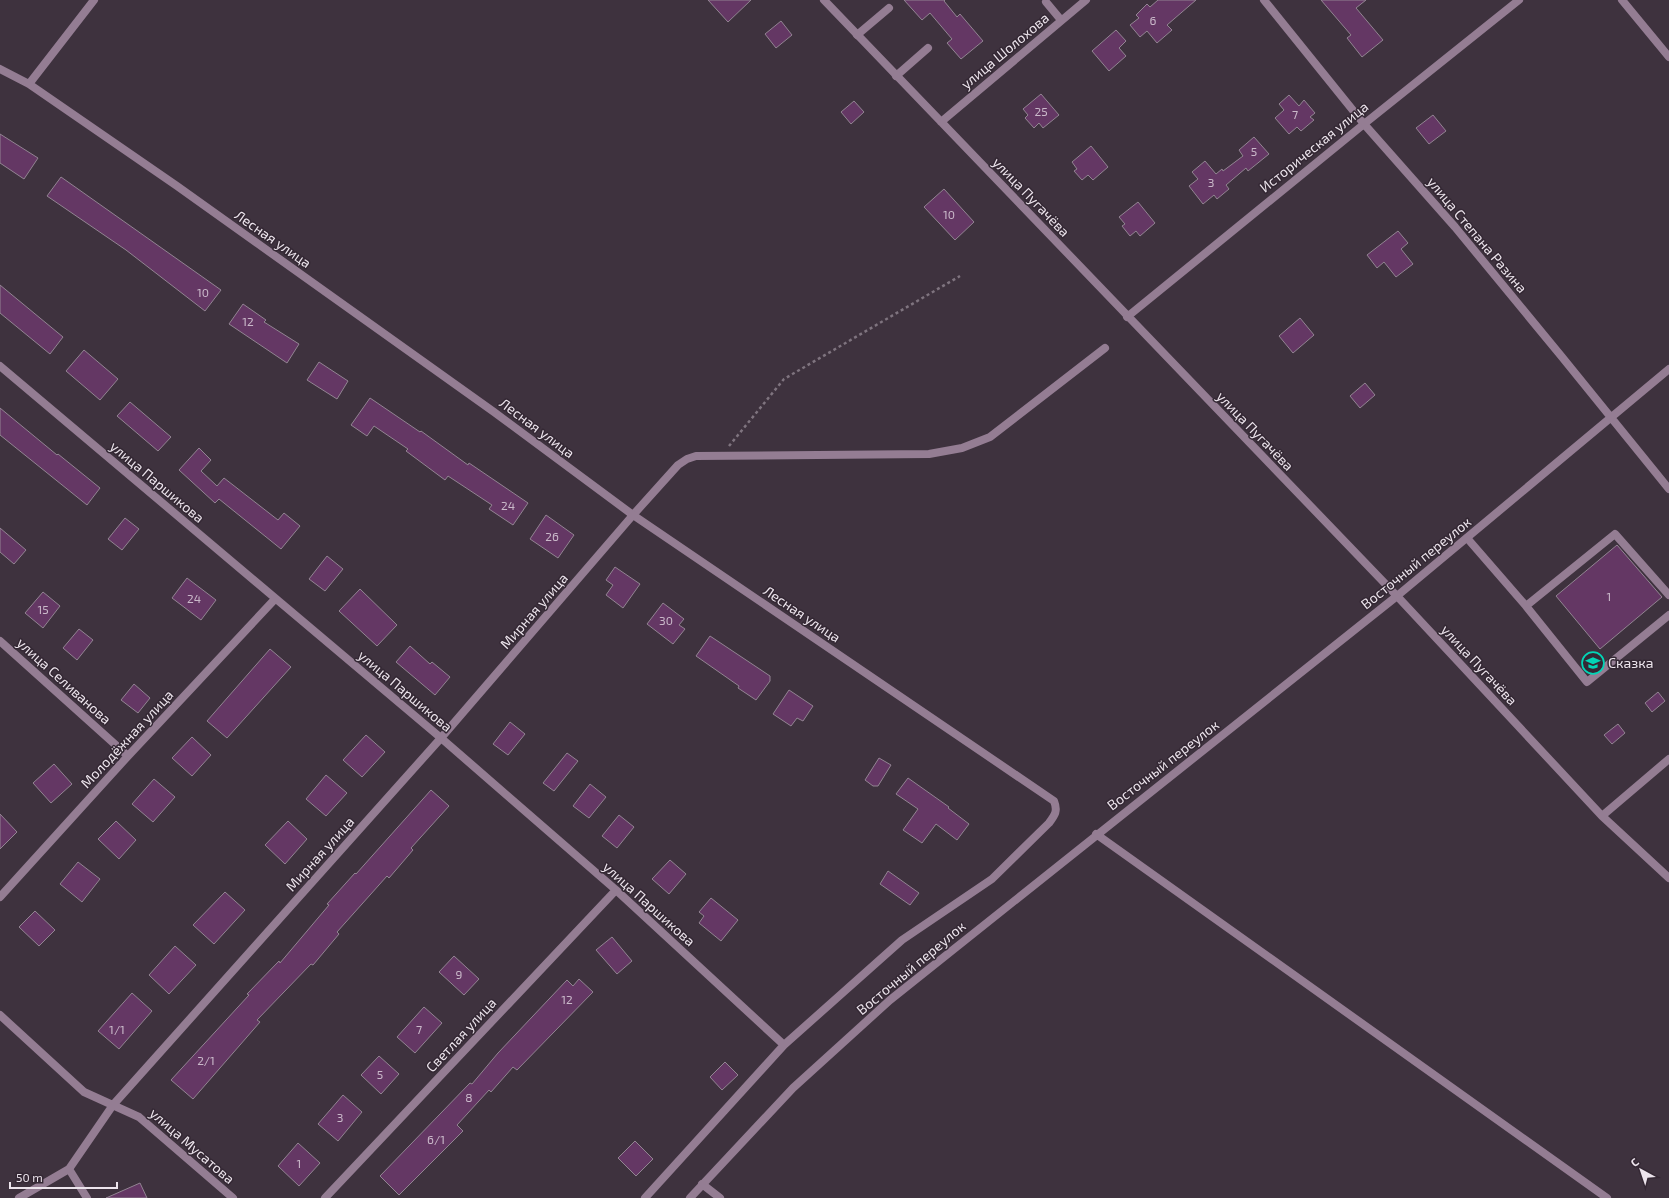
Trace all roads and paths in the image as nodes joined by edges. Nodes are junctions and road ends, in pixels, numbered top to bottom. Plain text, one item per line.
1 (94, 0) edge
2 (824, 0) edge
3 (1086, 0) edge
4 (1264, 0) edge
5 (1519, 0) edge
6 (1622, 0) edge
7 (1046, 2) dead end
8 (889, 8) dead end
9 (1061, 20) junction
10 (858, 35) junction
11 (928, 48) dead end
12 (1669, 57) edge
13 (0, 69) edge
14 (896, 76) junction
15 (30, 84) junction
16 (941, 122) junction
17 (1364, 124) junction
18 (960, 276) dead end
19 (1127, 317) junction
20 (1105, 348) dead end
21 (0, 366) edge
22 (1669, 369) edge
23 (1611, 418) junction
24 (721, 455) junction
25 (1669, 489) edge
26 (633, 516) junction
27 (1467, 538) junction
28 (1669, 595) edge
29 (1398, 596) junction
30 (275, 599) junction
31 (1526, 606) junction
32 (1669, 616) edge
33 (0, 642) edge
34 (440, 738) junction
35 (128, 756) junction
36 (1669, 759) edge
37 (1057, 808) joint
38 (1602, 816) junction
39 (1096, 834) junction
40 (1669, 878) edge
41 (616, 890) junction
42 (0, 897) edge
43 (0, 1015) edge
44 (784, 1045) junction
45 (113, 1105) junction
46 (69, 1169) junction
47 (702, 1184) junction
48 (19, 1198) edge
49 (86, 1198) edge
50 (233, 1198) edge
51 (324, 1198) edge
52 (645, 1198) edge
53 (690, 1198) edge
54 (720, 1198) edge
55 (1607, 1198) edge

1 - 15 street
2 - 10 street, улица Пугачёва
3 - 9 street, улица Шолохова
4 - 17 street, улица Степана Разина
5 - 17 street, Историческая улица
6 - 12 street
7 - 9 street
8 - 10 street
9 - 16 street, улица Шолохова
10 - 14 street, улица Пугачёва
11 - 14 street
13 - 15 street, Лесная улица
14 - 16 street, улица Пугачёва
15 - 26 street, Лесная улица
16 - 19 street, улица Пугачёва
17 - 19 street, Историческая улица
17 - 23 street, улица Степана Разина
18 - 24 path
19 - 29 street, улица Пугачёва
20 - 24 street, Мирная улица
21 - 30 street, улица Паршикова
22 - 23 street, Восточный переулок
23 - 25 street, улица Степана Разина
23 - 27 street, Восточный переулок
24 - 26 street, Мирная улица
26 - 34 street, Мирная улица
26 - 37 street, Лесная улица
27 - 29 street, Восточный переулок
27 - 31 street
28 - 31 street
29 - 38 street, улица Пугачёва
29 - 39 street, Восточный переулок
30 - 34 street, улица Паршикова
30 - 35 street, Молодёжная улица
31 - 32 street
33 - 35 street, улица Селиванова
34 - 41 street, улица Паршикова
34 - 45 street, Мирная улица
35 - 42 street, Молодёжная улица
36 - 38 street
37 - 44 street, Восточный переулок
38 - 40 street, улица Пугачёва
39 - 47 street, Восточный переулок
39 - 55 street
41 - 44 street, улица Паршикова
41 - 51 street, Светлая улица
43 - 45 street, улица Мусатова
44 - 52 street, Восточный переулок
45 - 46 street, Мирная улица
45 - 50 street, улица Мусатова
46 - 48 street, Мирная улица
46 - 49 street
47 - 53 street, Восточный переулок
47 - 54 street

